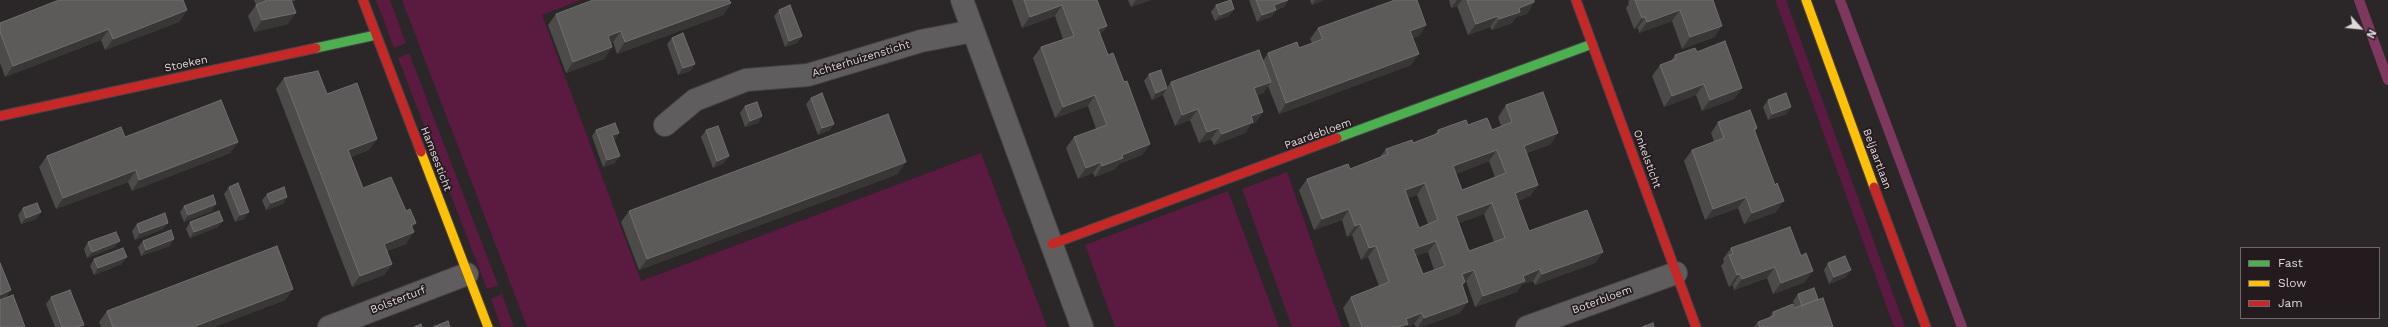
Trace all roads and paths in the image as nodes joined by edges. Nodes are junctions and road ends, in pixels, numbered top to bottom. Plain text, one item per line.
1 (363, 0) edge
2 (962, 0) edge
3 (1576, 0) edge
4 (1806, 0) edge
5 (973, 31) junction
6 (376, 35) junction
7 (1592, 44) junction
8 (0, 116) edge
9 (665, 125) dead end
10 (1052, 244) junction
11 (1676, 273) junction
12 (467, 274) junction
13 (329, 327) edge
14 (488, 327) edge
15 (1082, 327) edge
16 (1527, 327) edge
17 (1696, 327) edge
18 (1926, 327) edge

1 - 6 street, Hamsesticht
2 - 5 street
3 - 7 street, Onkelsticht
4 - 18 street, Beljaartlaan
5 - 9 street, Achterhuizensticht
5 - 10 street
6 - 8 street, Stoeken
6 - 12 street, Hamsesticht
7 - 10 street, Paardebloem
7 - 11 street, Onkelsticht
10 - 15 street
11 - 16 street, Boterbloem
11 - 17 street, Onkelsticht
12 - 13 street, Bolsterturf
12 - 14 street, Hamsesticht

